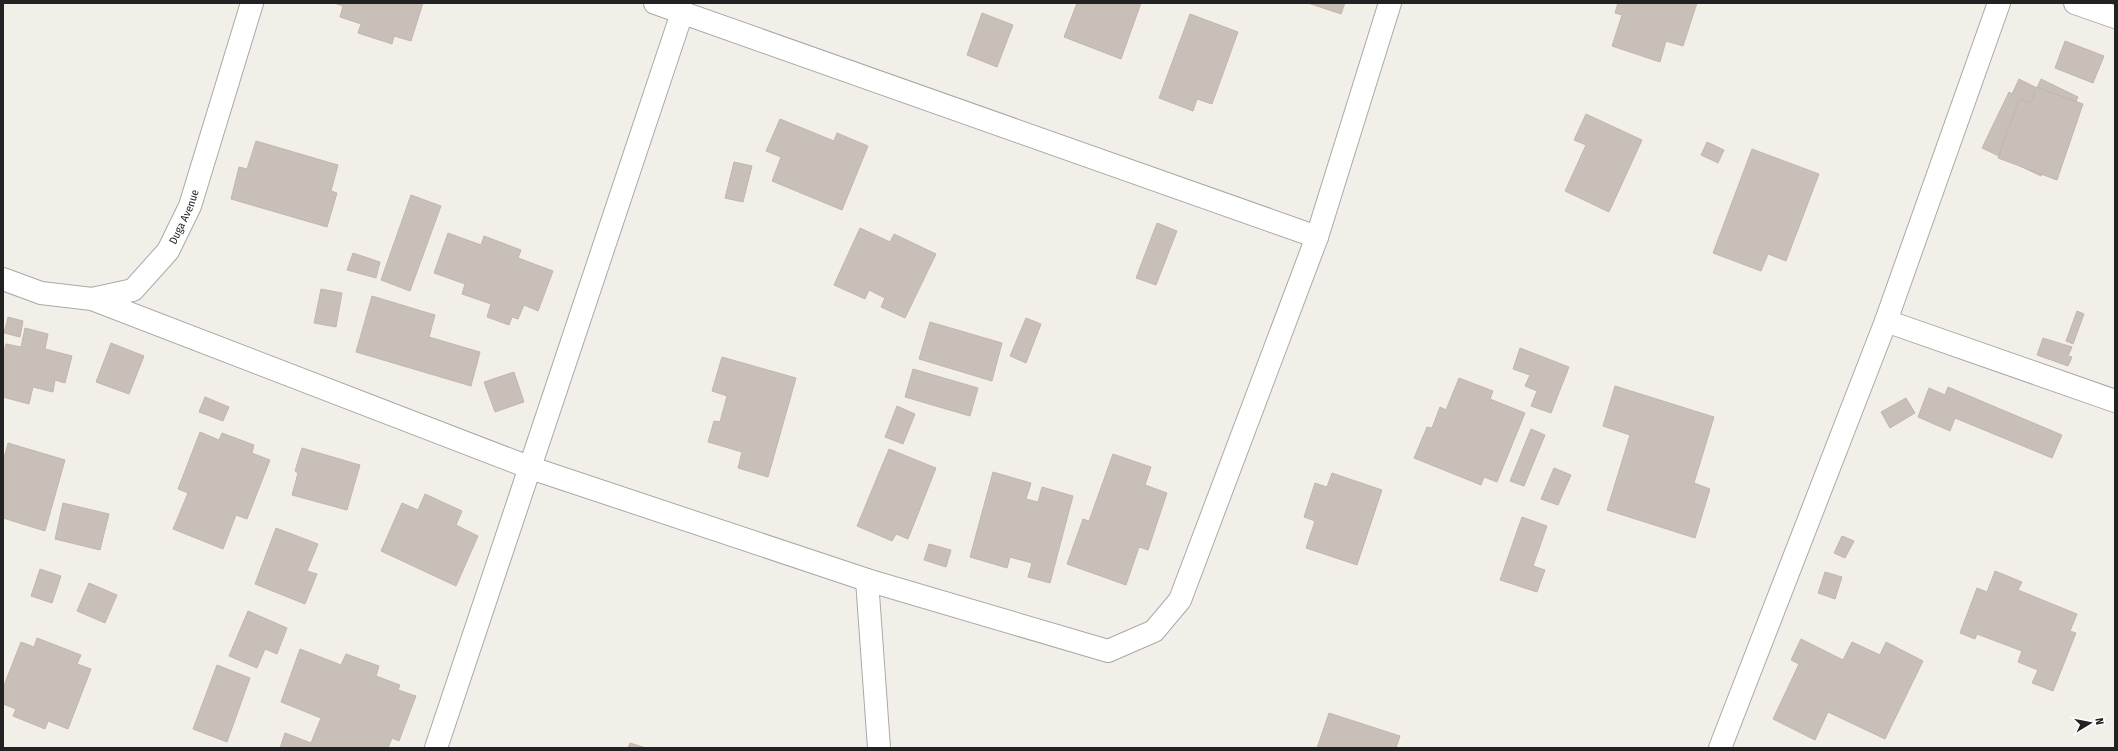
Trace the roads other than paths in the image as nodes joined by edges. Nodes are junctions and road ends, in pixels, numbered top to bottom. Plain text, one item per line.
1 (252, 3) edge
2 (655, 3) edge
3 (1390, 3) edge
4 (1999, 3) edge
5 (2075, 3) edge
6 (682, 13) junction
7 (2115, 18) edge
8 (1317, 237) junction
9 (3, 279) edge
10 (92, 298) junction
11 (1886, 321) junction
12 (2115, 401) edge
13 (531, 468) junction
14 (867, 580) junction
15 (436, 748) edge
16 (879, 748) edge
17 (1720, 748) edge

1 - 10 street, Duga Avenue
2 - 6 street
3 - 8 street
4 - 11 street
5 - 7 street
6 - 8 street
6 - 13 street
8 - 14 street
9 - 10 street, Duga Avenue
10 - 13 street
11 - 12 street
11 - 17 street
13 - 14 street
13 - 15 street
14 - 16 street

